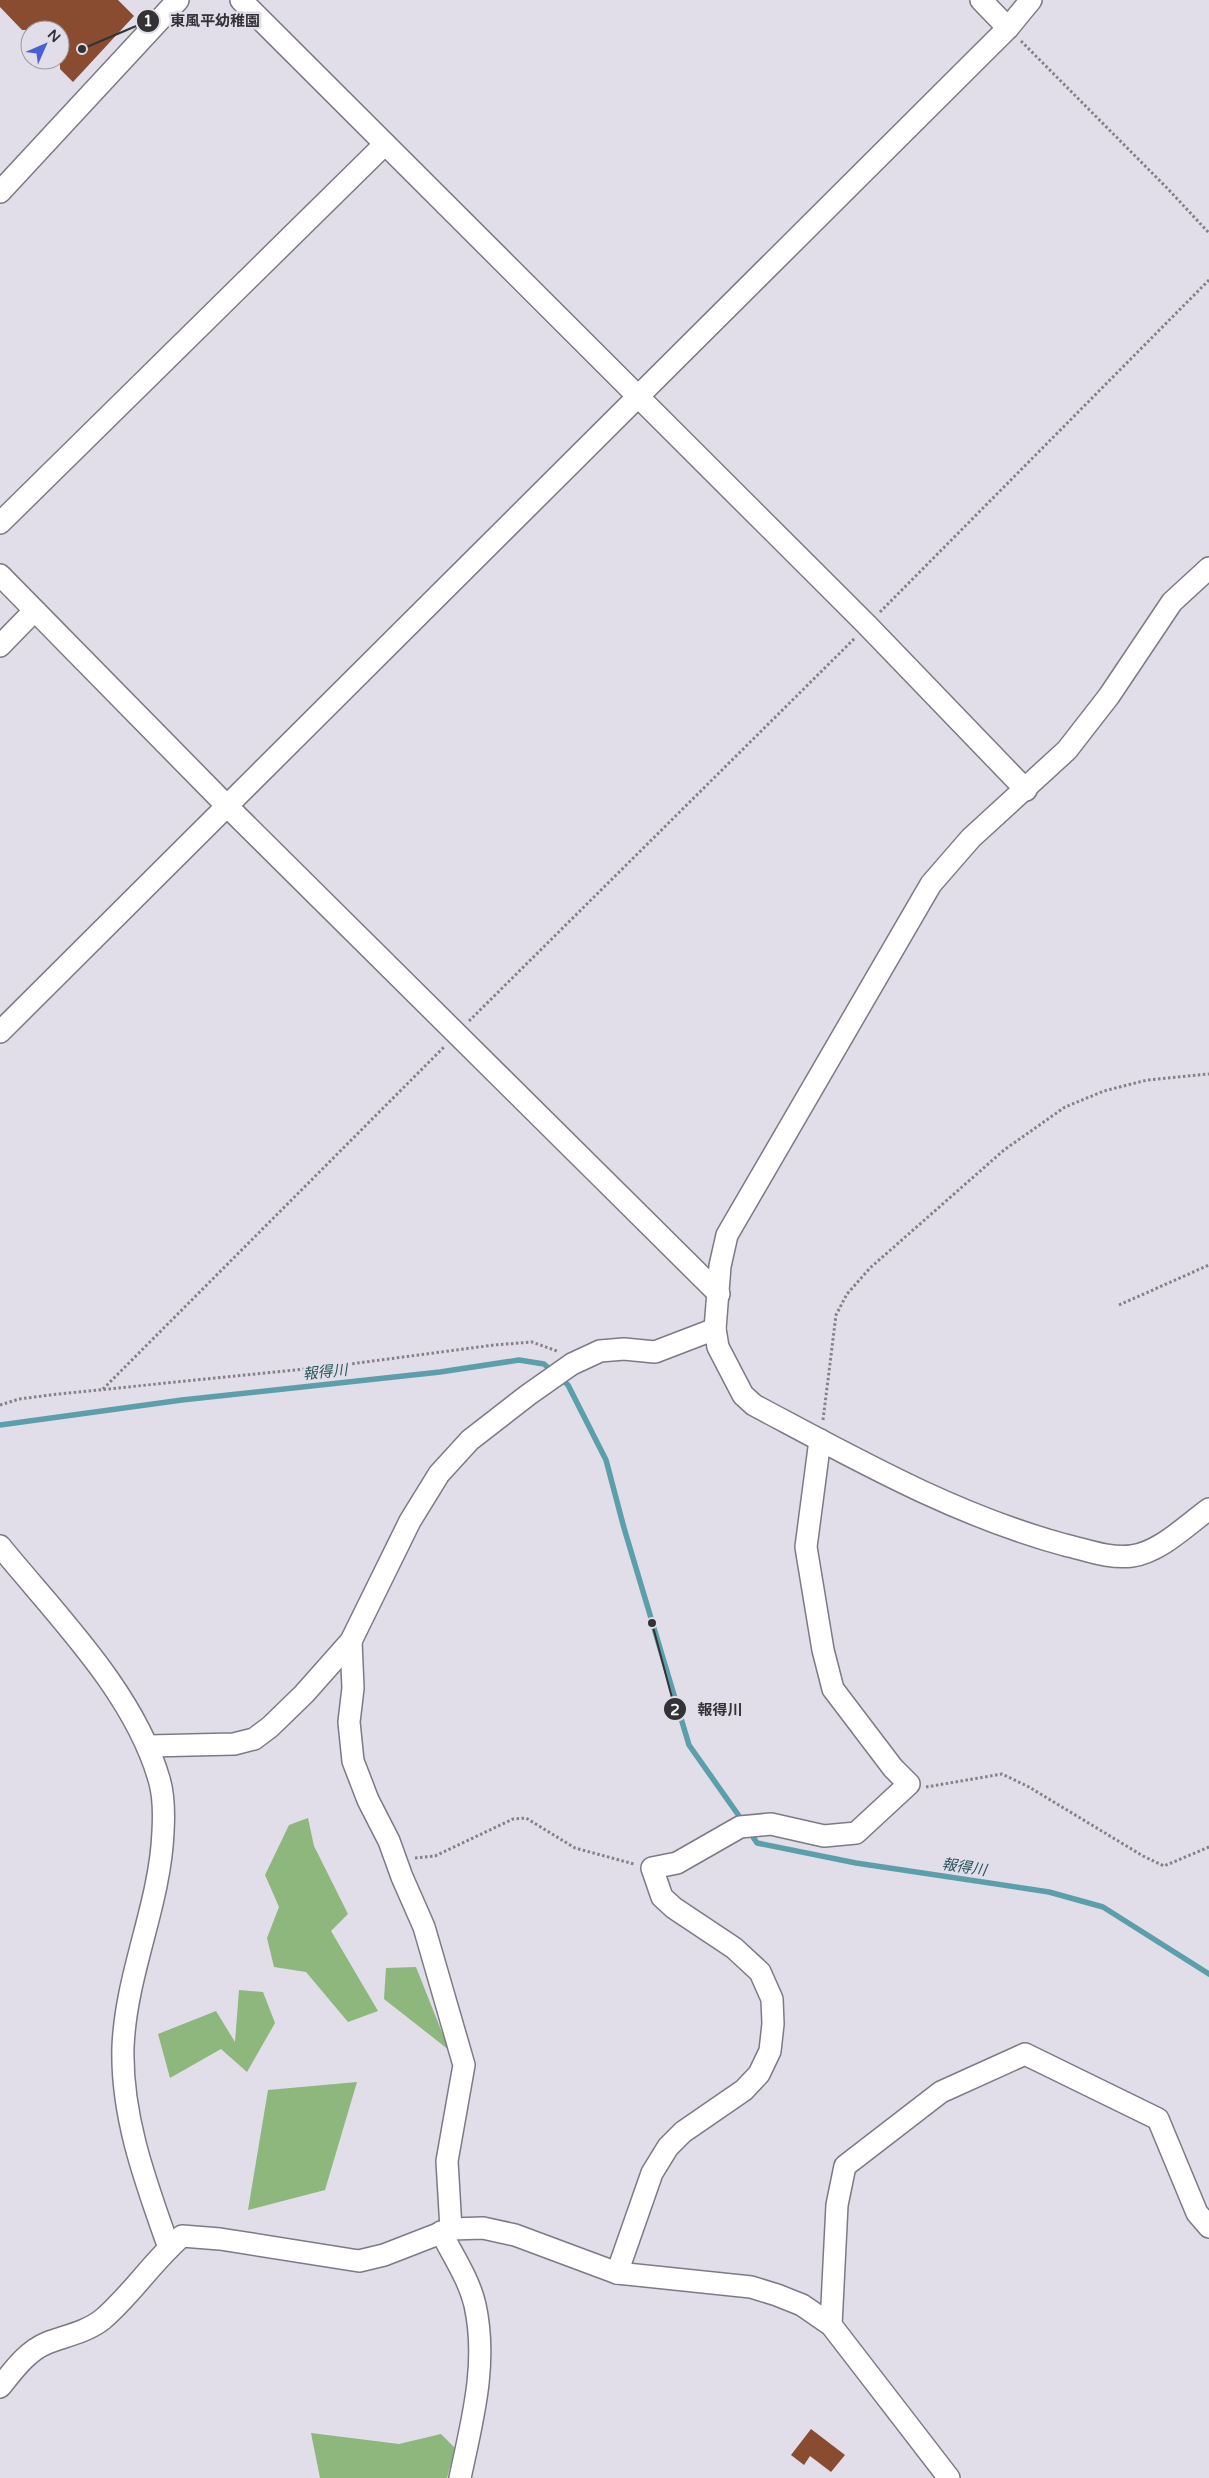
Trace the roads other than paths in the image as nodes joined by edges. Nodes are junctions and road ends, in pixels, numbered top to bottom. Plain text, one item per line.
1 (178, 0) edge
2 (242, 0) edge
3 (981, 0) edge
4 (1031, 0) edge
5 (1008, 28) junction
6 (385, 144) junction
7 (0, 192) edge
8 (637, 398) junction
9 (0, 523) edge
10 (1209, 568) edge
11 (0, 575) edge
12 (34, 611) junction
13 (0, 646) edge
14 (1026, 790) junction
15 (227, 806) junction
16 (0, 1032) edge
17 (719, 1294) junction
18 (715, 1329) junction
19 (820, 1440) junction
20 (1209, 1509) edge
21 (0, 1546) edge
22 (351, 1640) junction
23 (149, 1746) junction
24 (1209, 2227) edge
25 (446, 2231) junction
26 (169, 2248) junction
27 (617, 2273) junction
28 (831, 2325) junction
29 (0, 2387) edge
30 (460, 2478) edge
31 (950, 2478) edge

1 - 7 street
2 - 6 street
3 - 5 street
4 - 5 street
5 - 8 street
6 - 8 street
6 - 9 street
8 - 14 street
8 - 15 street
10 - 14 street
11 - 12 street
12 - 13 street
12 - 15 street
14 - 17 street
15 - 16 street
15 - 17 street
17 - 18 street
18 - 19 street
18 - 22 street
19 - 20 street
19 - 27 street
21 - 23 street
22 - 23 street
22 - 25 street
23 - 26 street
24 - 28 street
25 - 26 street
25 - 27 street
25 - 30 street
26 - 29 street
27 - 28 street
28 - 31 street

